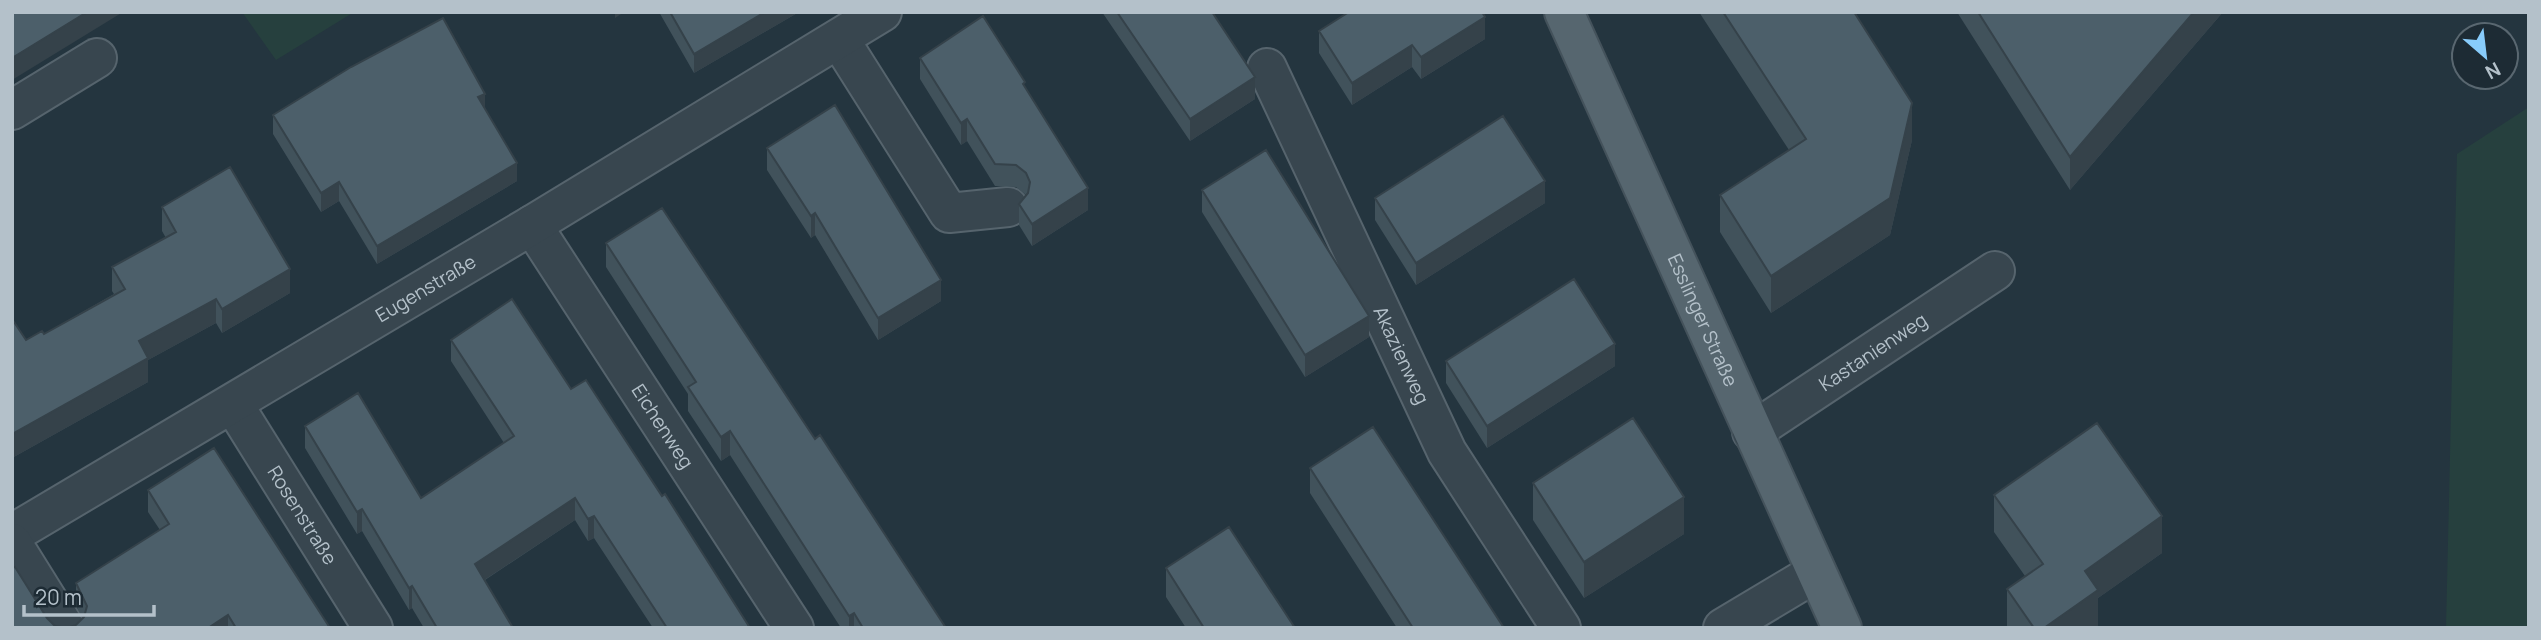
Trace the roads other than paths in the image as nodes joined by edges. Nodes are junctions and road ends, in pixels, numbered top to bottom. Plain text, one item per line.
1 (882, 12) edge
2 (1564, 12) edge
3 (839, 38) junction
4 (97, 58) dead end
5 (1267, 68) dead end
6 (12, 110) edge
7 (1008, 207) dead end
8 (532, 225) junction
9 (1994, 271) dead end
10 (233, 404) junction
11 (1752, 432) junction
12 (12, 534) edge
13 (12, 543) edge
14 (1815, 573) junction
15 (65, 628) edge
16 (373, 628) edge
17 (794, 628) edge
18 (1561, 628) edge
19 (1723, 628) edge
20 (1842, 628) edge

1 - 3 street, Eugenstraße
2 - 11 main road, Esslinger Straße
3 - 7 street
3 - 8 street, Eugenstraße
4 - 6 street
5 - 18 street, Akazienweg
8 - 10 street, Eugenstraße
8 - 17 street, Eichenweg
9 - 11 street, Kastanienweg
10 - 12 street, Eugenstraße
10 - 16 street, Rosenstraße
11 - 14 main road, Esslinger Straße
13 - 15 street
14 - 19 street
14 - 20 main road, Esslinger Straße

